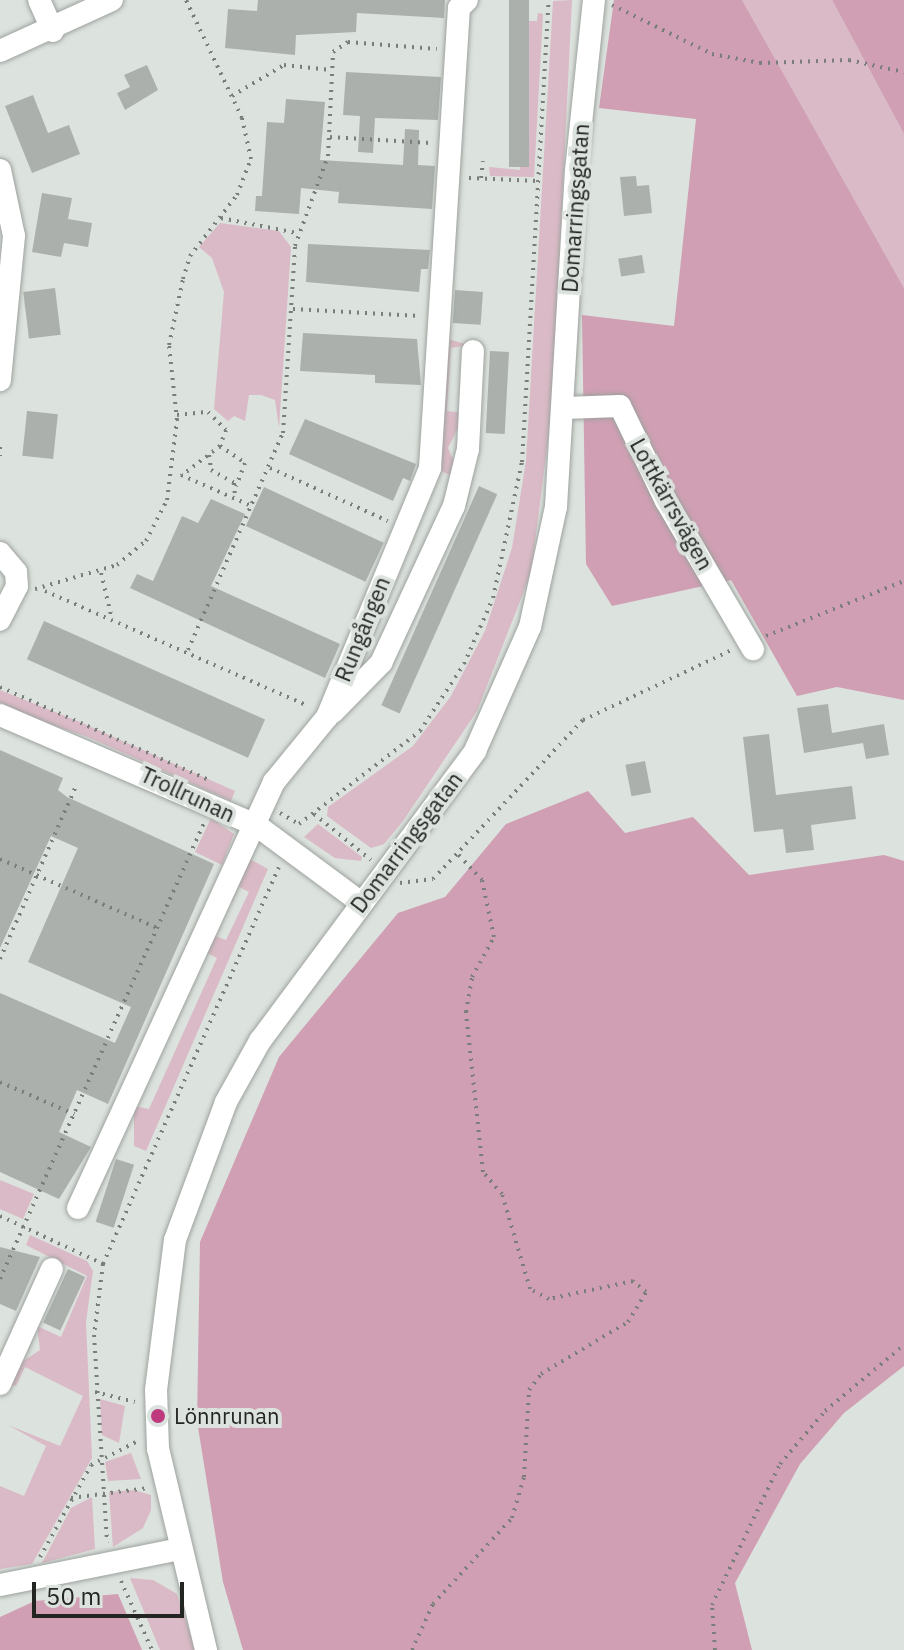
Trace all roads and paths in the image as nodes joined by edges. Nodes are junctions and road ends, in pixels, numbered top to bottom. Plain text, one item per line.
1 (39, 0) edge
2 (112, 0) edge
3 (186, 0) edge
4 (467, 0) edge
5 (549, 0) edge
6 (581, 0) edge
7 (594, 0) edge
8 (619, 9) dead end
9 (590, 24) junction
10 (53, 31) junction
11 (456, 50) junction
12 (0, 51) edge
13 (331, 70) junction
14 (904, 72) edge
15 (232, 96) junction
16 (330, 137) junction
17 (450, 144) junction
18 (483, 161) dead end
19 (0, 170) edge
20 (448, 176) junction
21 (481, 178) junction
22 (538, 181) junction
23 (221, 218) junction
24 (297, 233) junction
25 (292, 309) junction
26 (442, 317) junction
27 (473, 351) dead end
28 (0, 380) edge
29 (564, 408) junction
30 (176, 415) junction
31 (220, 446) junction
32 (0, 447) edge
33 (210, 455) junction
34 (0, 456) edge
35 (270, 468) junction
36 (174, 473) junction
37 (181, 476) junction
38 (236, 486) junction
39 (235, 499) junction
40 (252, 506) junction
41 (405, 529) junction
42 (0, 553) edge
43 (101, 573) junction
44 (904, 581) edge
45 (17, 586) junction
46 (45, 590) junction
47 (111, 615) junction
48 (0, 620) edge
49 (752, 646) junction
50 (188, 650) junction
51 (0, 687) edge
52 (0, 715) edge
53 (327, 717) junction
54 (76, 786) dead end
55 (217, 794) junction
56 (263, 804) junction
57 (314, 814) junction
58 (299, 824) junction
59 (256, 825) junction
60 (290, 848) junction
61 (458, 854) junction
62 (0, 859) edge
63 (385, 871) junction
64 (37, 875) junction
65 (360, 902) junction
66 (157, 928) junction
67 (0, 959) edge
68 (0, 1082) edge
69 (74, 1114) junction
70 (78, 1208) dead end
71 (0, 1216) edge
72 (24, 1227) junction
73 (103, 1264) junction
74 (52, 1269) dead end
75 (0, 1279) edge
76 (904, 1345) edge
77 (0, 1384) edge
78 (95, 1392) junction
79 (136, 1402) dead end
80 (136, 1437) dead end
81 (101, 1457) junction
82 (165, 1485) junction
83 (103, 1490) junction
84 (71, 1498) junction
85 (180, 1549) junction
86 (113, 1564) junction
87 (34, 1578) junction
88 (0, 1585) edge
89 (152, 1650) edge
90 (206, 1650) edge
91 (412, 1650) edge
92 (715, 1650) edge

1 - 10 street
2 - 10 street
3 - 15 path
4 - 11 street, Rungången
5 - 22 path
6 - 9 street
7 - 9 street, Domarringsgatan
8 - 14 path
9 - 29 street, Domarringsgatan
10 - 12 street
11 - 13 path
11 - 17 street, Rungången
13 - 15 path
13 - 16 path
15 - 23 path
16 - 17 path
16 - 24 path
17 - 20 street, Rungången
18 - 21 path
19 - 28 street
20 - 21 path
20 - 26 street, Rungången
21 - 22 path
22 - 57 path
23 - 24 path
23 - 30 path
24 - 25 path
25 - 26 path
25 - 35 path
26 - 41 street, Rungången
27 - 53 street
29 - 49 street, Lottkärrsvägen
29 - 63 street, Domarringsgatan
30 - 31 path
30 - 36 path
31 - 33 path
31 - 38 path
32 - 34 path
33 - 37 path
33 - 38 path
35 - 40 path
35 - 41 path
36 - 37 path
36 - 43 path
37 - 39 path
38 - 39 path
39 - 40 path
40 - 50 path
41 - 53 street, Rungången
42 - 45 street
43 - 46 path
43 - 47 path
44 - 49 path
45 - 46 path
45 - 48 street
46 - 47 path
47 - 50 path
49 - 61 path
50 - 53 path
51 - 55 path
52 - 55 street, Trollrunan
53 - 56 street, Rungången
54 - 64 path
55 - 59 street, Trollrunan
55 - 66 path
56 - 58 path
56 - 59 street, Rungången
57 - 58 path
57 - 63 path
58 - 60 path
59 - 60 street, Trollrunan
59 - 70 street, Rungången
60 - 65 street, Trollrunan
60 - 73 path
61 - 63 path
61 - 91 path
62 - 64 path
63 - 65 street, Domarringsgatan
64 - 66 path
64 - 67 path
65 - 82 street, Domarringsgatan
66 - 69 path
68 - 69 path
69 - 72 path
71 - 72 path
72 - 73 path
72 - 75 path
73 - 78 path
74 - 77 street
76 - 92 path
78 - 79 path
78 - 81 path
80 - 81 path
81 - 83 path
81 - 84 path
82 - 83 path
82 - 85 street, Domarringsgatan
83 - 84 path
83 - 86 path
84 - 87 path
85 - 86 street
85 - 90 street, Domarringsgatan
86 - 87 street
86 - 89 path
87 - 88 street

